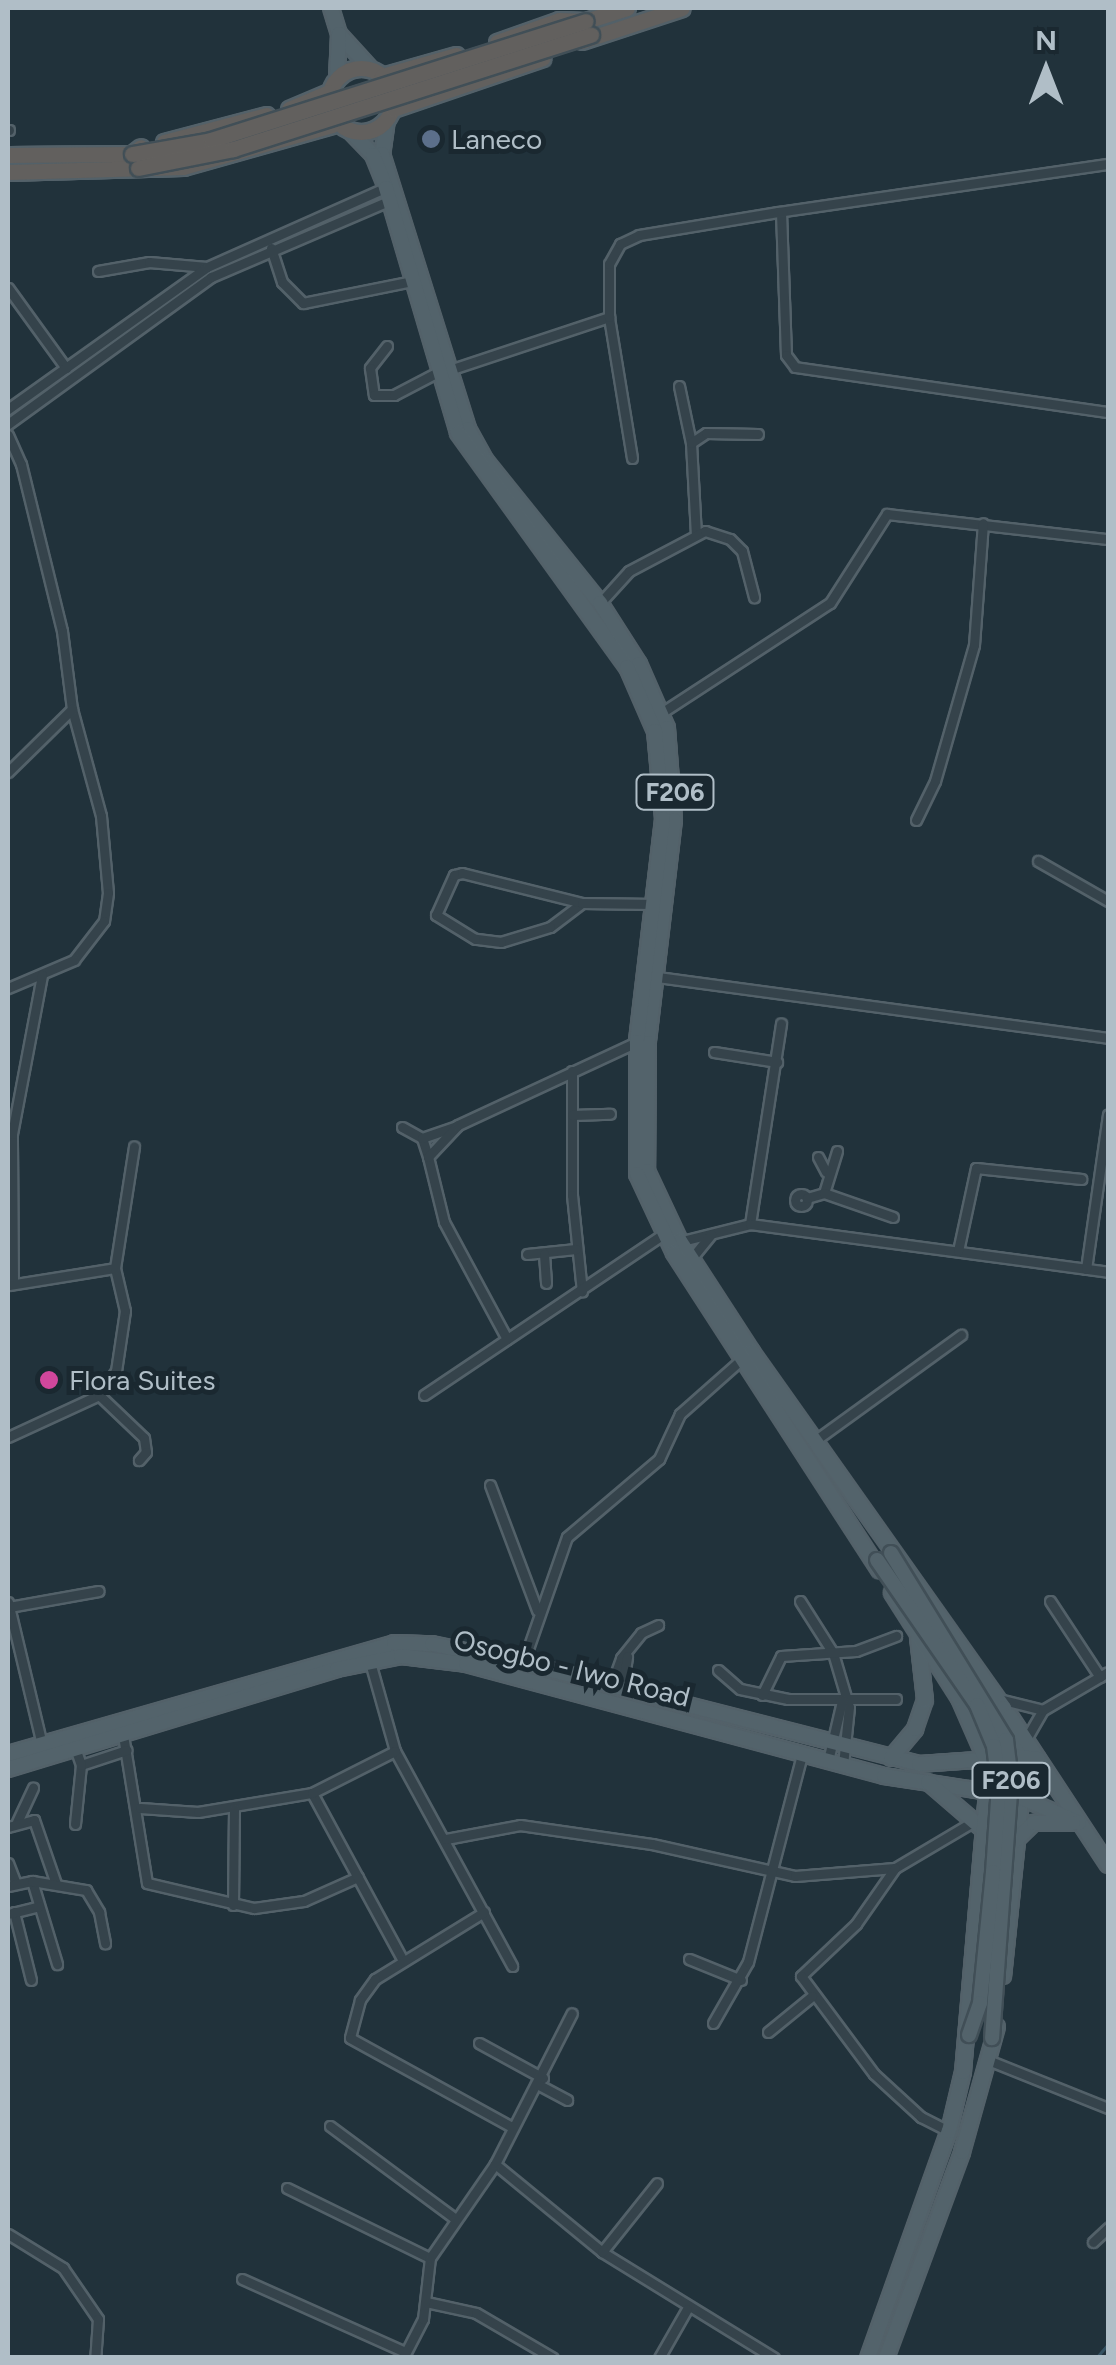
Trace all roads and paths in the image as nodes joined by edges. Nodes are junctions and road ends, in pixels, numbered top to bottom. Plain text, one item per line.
1 (330, 8) edge
2 (628, 8) edge
3 (682, 8) edge
4 (589, 28) junction
5 (340, 34) junction
6 (376, 72) junction
7 (333, 85) junction
8 (390, 115) junction
9 (344, 127) junction
10 (8, 155) edge
11 (135, 161) junction
12 (1108, 164) edge
13 (8, 172) edge
14 (392, 192) junction
15 (781, 212) junction
16 (270, 248) junction
17 (208, 267) junction
18 (98, 272) dead end
19 (412, 281) junction
20 (8, 288) edge
21 (609, 317) junction
22 (387, 346) dead end
23 (66, 368) junction
24 (441, 372) junction
25 (679, 386) dead end
26 (8, 409) edge
27 (1108, 412) edge
28 (8, 424) edge
29 (758, 434) dead end
30 (8, 435) edge
31 (691, 443) junction
32 (632, 458) dead end
33 (983, 523) junction
34 (696, 535) junction
35 (1108, 539) edge
36 (754, 596) dead end
37 (600, 603) junction
38 (72, 709) junction
39 (656, 716) junction
40 (56, 731) junction
41 (79, 733) junction
42 (8, 772) edge
43 (916, 820) dead end
44 (1038, 862) dead end
45 (1108, 901) edge
46 (582, 903) junction
47 (654, 904) junction
48 (42, 975) junction
49 (653, 976) junction
50 (8, 988) edge
51 (781, 1023) dead end
52 (1108, 1038) edge
53 (637, 1042) junction
54 (714, 1052) dead end
55 (776, 1062) junction
56 (572, 1071) junction
57 (610, 1114) dead end
58 (572, 1115) junction
59 (1108, 1115) edge
60 (458, 1126) junction
61 (402, 1127) dead end
62 (422, 1138) junction
63 (134, 1146) dead end
64 (837, 1152) dead end
65 (818, 1156) dead end
66 (428, 1157) junction
67 (826, 1172) junction
68 (1082, 1179) dead end
69 (824, 1194) junction
70 (892, 1217) dead end
71 (750, 1224) junction
72 (798, 1230) junction
73 (711, 1234) junction
74 (672, 1241) junction
75 (576, 1249) junction
76 (958, 1252) junction
77 (528, 1254) dead end
78 (544, 1254) junction
79 (687, 1261) junction
80 (115, 1268) junction
81 (1086, 1269) junction
82 (1108, 1272) edge
83 (546, 1283) dead end
84 (10, 1285) edge
85 (582, 1290) junction
86 (962, 1335) dead end
87 (507, 1339) junction
88 (743, 1358) junction
89 (99, 1395) junction
90 (424, 1395) dead end
91 (8, 1438) edge
92 (813, 1442) junction
93 (139, 1460) dead end
94 (490, 1486) dead end
95 (884, 1556) junction
96 (99, 1590) dead end
97 (1050, 1600) dead end
98 (800, 1601) dead end
99 (8, 1605) edge
100 (538, 1610) junction
101 (658, 1624) dead end
102 (917, 1632) junction
103 (896, 1636) dead end
104 (12, 1645) edge
105 (833, 1653) junction
106 (370, 1660) junction
107 (522, 1663) junction
108 (718, 1670) dead end
109 (1104, 1674) edge
110 (616, 1688) junction
111 (762, 1695) junction
112 (896, 1699) dead end
113 (842, 1701) junction
114 (1002, 1704) junction
115 (1042, 1710) junction
116 (1026, 1739) junction
117 (126, 1742) junction
118 (839, 1747) junction
119 (75, 1748) junction
120 (44, 1751) junction
121 (395, 1751) junction
122 (8, 1754) edge
123 (802, 1754) junction
124 (891, 1758) junction
125 (1015, 1758) junction
126 (1038, 1759) junction
127 (987, 1762) junction
128 (836, 1763) junction
129 (81, 1764) junction
130 (8, 1769) edge
131 (928, 1781) junction
132 (33, 1788) dead end
133 (988, 1791) junction
134 (1018, 1791) junction
135 (312, 1793) junction
136 (140, 1808) junction
137 (234, 1808) junction
138 (1079, 1823) junction
139 (12, 1824) edge
140 (74, 1824) dead end
141 (982, 1825) junction
142 (1014, 1825) junction
143 (446, 1839) junction
144 (1014, 1842) junction
145 (8, 1863) edge
146 (1108, 1865) edge
147 (896, 1868) junction
148 (771, 1874) junction
149 (358, 1877) junction
150 (32, 1881) junction
151 (56, 1884) junction
152 (12, 1885) edge
153 (38, 1906) junction
154 (233, 1906) junction
155 (484, 1912) junction
156 (11, 1913) edge
157 (105, 1943) dead end
158 (689, 1958) dead end
159 (402, 1959) junction
160 (57, 1964) dead end
161 (512, 1966) dead end
162 (30, 1980) dead end
163 (741, 1980) junction
164 (812, 1996) junction
165 (572, 2013) dead end
166 (712, 2023) dead end
167 (768, 2032) dead end
168 (968, 2035) junction
169 (992, 2038) junction
170 (479, 2043) dead end
171 (988, 2060) junction
172 (541, 2081) junction
173 (567, 2100) dead end
174 (1108, 2108) edge
175 (330, 2126) dead end
176 (512, 2127) junction
177 (950, 2131) junction
178 (495, 2164) junction
179 (657, 2183) dead end
180 (287, 2188) dead end
181 (453, 2218) junction
182 (1108, 2228) edge
183 (8, 2234) edge
184 (1092, 2242) dead end
185 (602, 2252) junction
186 (430, 2258) junction
187 (899, 2274) junction
188 (915, 2278) junction
189 (242, 2279) dead end
190 (426, 2302) junction
191 (686, 2309) junction
192 (404, 2355) edge
193 (761, 2355) edge
194 (96, 2358) edge
195 (553, 2358) edge
196 (659, 2358) edge
197 (774, 2358) edge
198 (868, 2358) edge
199 (886, 2358) edge

1 - 5 main road
2 - 4 highway
3 - 4 highway
4 - 6 highway
4 - 8 highway
4 - 11 highway, bridge
5 - 6 main road
5 - 7 main road
6 - 7 highway
6 - 8 highway
7 - 9 highway
7 - 11 highway
8 - 9 highway
8 - 14 main road, F206
9 - 11 highway
9 - 14 main road, F206
10 - 11 highway
11 - 13 highway
12 - 15 street
14 - 16 street
14 - 17 street
14 - 19 main road, F206
14 - 24 main road, F206
15 - 21 street
15 - 27 street
16 - 19 street
16 - 28 street
17 - 18 street
17 - 23 street
19 - 24 main road, F206
20 - 23 street
21 - 24 street
21 - 32 street
22 - 24 street
23 - 26 street
24 - 37 main road, F206
24 - 39 main road, F206
25 - 31 street
29 - 31 street
30 - 38 street
31 - 34 street
33 - 35 street
33 - 39 street
33 - 43 street
34 - 36 street
34 - 37 street
37 - 39 main road, F206
38 - 40 street
38 - 41 street
39 - 47 main road, F206
39 - 49 main road, F206
40 - 41 street
40 - 42 street
41 - 48 street
44 - 45 street
46 - 46 street
46 - 47 street
47 - 49 main road, F206
48 - 50 street
48 - 84 street
49 - 52 street
49 - 53 main road, F206
49 - 74 main road, F206
51 - 55 street
53 - 56 street
53 - 74 main road, F206
54 - 55 street
55 - 71 street
56 - 58 street
56 - 60 street
57 - 58 street
58 - 75 street
59 - 81 street
60 - 62 street
60 - 66 street
61 - 62 street
62 - 66 street
63 - 80 street
64 - 67 street
65 - 67 street
66 - 87 street
67 - 69 street
68 - 76 street
69 - 70 street
69 - 72 street
71 - 72 street
71 - 73 street
72 - 76 street
73 - 74 street
73 - 79 street
74 - 79 main road, F206
74 - 85 street
75 - 78 street
75 - 85 street
76 - 81 street
77 - 78 street
78 - 83 street
79 - 88 main road, F206
79 - 92 main road, F206
80 - 84 street
80 - 89 street
81 - 82 street
85 - 87 street
86 - 92 street
87 - 90 street
88 - 95 main road, F206
88 - 100 street
89 - 91 street
89 - 93 street
92 - 95 main road, F206
94 - 100 street
95 - 102 main road
95 - 114 main road
95 - 168 main road, F206, bridge
95 - 169 main road, F206, bridge
96 - 99 street
97 - 109 street
98 - 105 street
99 - 104 street
100 - 107 street
101 - 110 street
102 - 124 main road
102 - 127 main road
103 - 105 street
104 - 120 street
105 - 111 street
105 - 113 street
106 - 117 main road, Osogbo - Iwo Road
106 - 121 street
106 - 123 main road, Osogbo - Iwo Road
107 - 110 main road, Osogbo - Iwo Road
107 - 120 main road, Osogbo - Iwo Road
108 - 111 street
109 - 115 street
110 - 118 main road, Osogbo - Iwo Road
111 - 113 street
112 - 113 street
113 - 118 street
114 - 115 street
114 - 116 main road, F206
114 - 125 main road
115 - 116 street
116 - 125 street
116 - 126 main road, F206
117 - 119 main road, Osogbo - Iwo Road
117 - 129 street
117 - 136 street
118 - 124 main road, Osogbo - Iwo Road
118 - 128 street
119 - 120 main road, Osogbo - Iwo Road
119 - 129 street
120 - 122 main road, Osogbo - Iwo Road
120 - 130 main road, Osogbo - Iwo Road
121 - 135 street
121 - 143 street
123 - 128 main road, Osogbo - Iwo Road
123 - 148 street
124 - 127 main road, Osogbo - Iwo Road
125 - 126 main road
125 - 127 main road
125 - 134 main road
126 - 138 main road, F206
127 - 133 main road
128 - 131 main road, Osogbo - Iwo Road
129 - 140 street
131 - 133 main road, Osogbo - Iwo Road
131 - 141 main road
132 - 139 street
133 - 134 main road
133 - 141 main road
134 - 138 main road
134 - 142 main road
135 - 137 street
135 - 149 street
136 - 137 street
136 - 154 street
137 - 154 street
138 - 144 main road
138 - 146 main road, F206
139 - 151 street
141 - 142 main road
141 - 147 street
141 - 168 main road
142 - 144 main road
143 - 148 street
143 - 155 street
144 - 169 main road
145 - 152 street
147 - 148 street
147 - 164 street
148 - 163 street
149 - 154 street
149 - 159 street
150 - 151 street
150 - 152 street
150 - 153 street
151 - 157 street
153 - 156 street
153 - 160 street
155 - 159 street
155 - 161 street
156 - 162 street
158 - 163 street
159 - 176 street
163 - 166 street
164 - 167 street
164 - 177 street
165 - 172 street
168 - 177 main road
169 - 171 main road
170 - 172 street
171 - 174 street
171 - 188 main road
172 - 173 street
172 - 176 street
175 - 181 street
176 - 178 street
177 - 187 main road
178 - 181 street
178 - 185 street
179 - 185 street
180 - 186 street
181 - 186 street
182 - 184 street
183 - 194 street
185 - 191 street
186 - 190 street
187 - 188 main road
187 - 198 main road
188 - 199 main road
189 - 192 street
190 - 192 street
190 - 195 street
191 - 193 street
191 - 196 street
193 - 197 street

